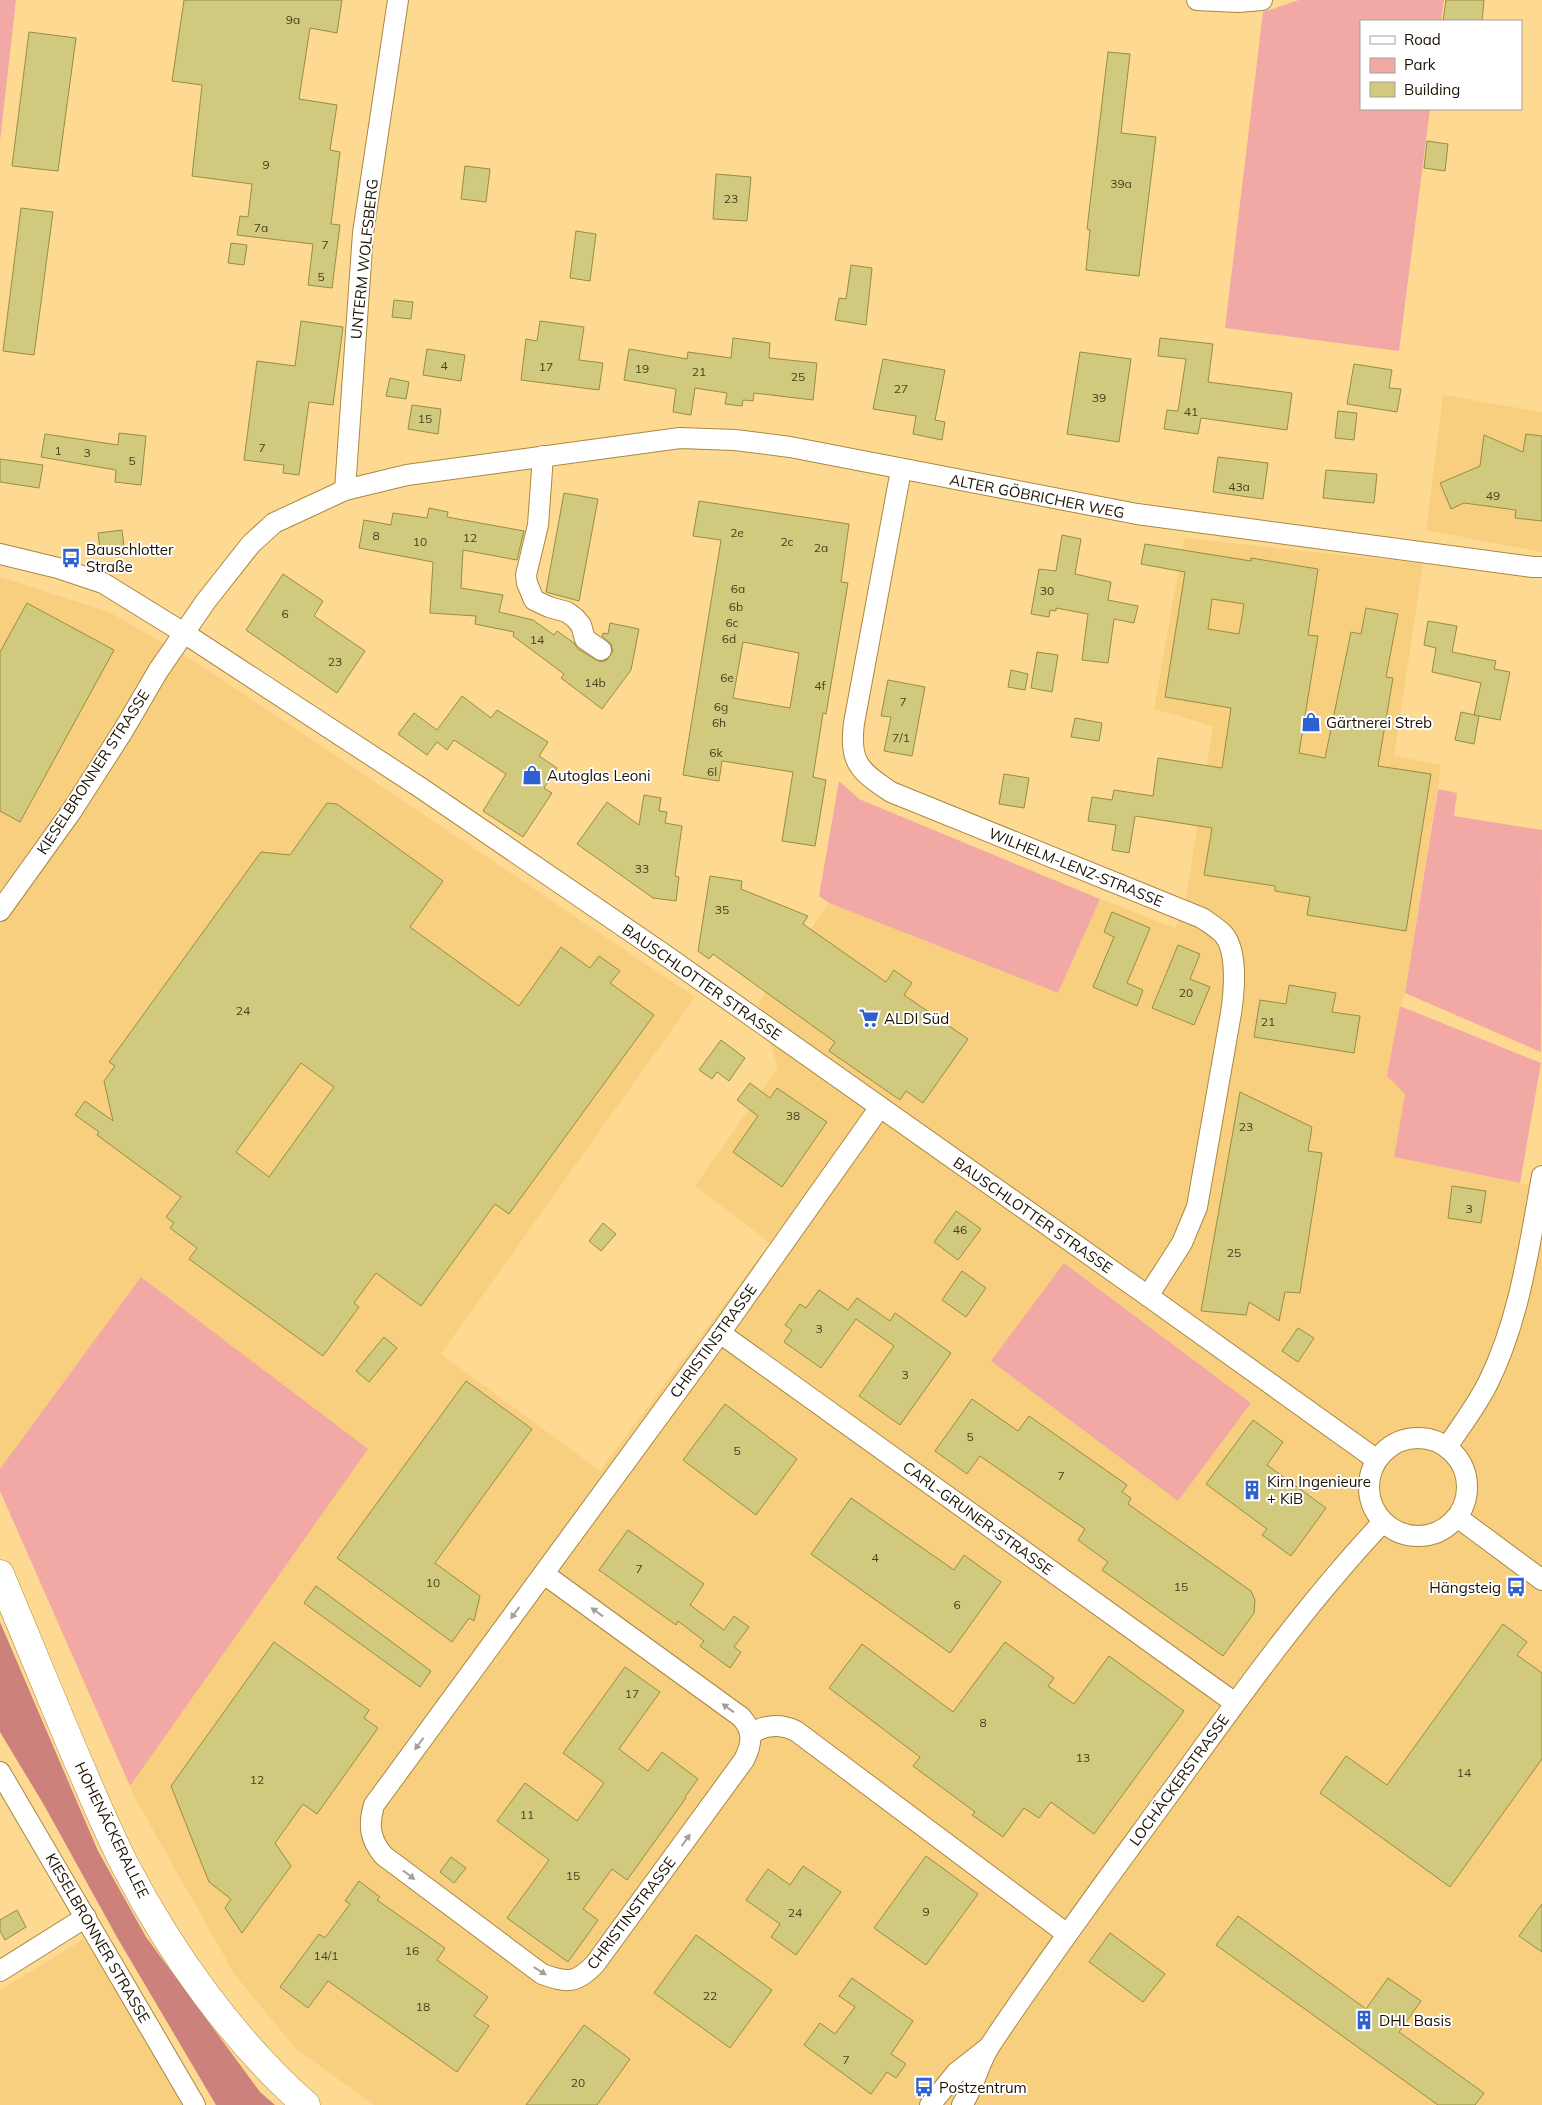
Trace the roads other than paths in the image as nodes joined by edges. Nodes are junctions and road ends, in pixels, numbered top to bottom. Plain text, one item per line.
1 (398, 0) edge
2 (1197, 0) edge
3 (1262, 0) edge
4 (542, 456) junction
5 (901, 470) junction
6 (345, 490) junction
7 (0, 554) edge
8 (1539, 569) edge
9 (184, 632) junction
10 (601, 650) dead end
11 (0, 911) edge
12 (880, 1107) junction
13 (1542, 1176) edge
14 (1148, 1296) junction
15 (720, 1333) junction
16 (1447, 1447) junction
17 (1377, 1460) junction
18 (1458, 1518) junction
19 (1383, 1522) junction
20 (0, 1574) edge
21 (544, 1574) junction
22 (1542, 1580) edge
23 (1235, 1703) junction
24 (751, 1734) junction
25 (0, 1772) edge
26 (86, 1917) junction
27 (1067, 1934) junction
28 (0, 1971) edge
29 (988, 2048) junction
30 (195, 2105) edge
31 (306, 2105) edge
32 (930, 2105) edge
33 (962, 2105) edge

1 - 6 street, UNTERM WOLFSBERG
2 - 3 street
4 - 5 street, ALTER GÖBRICHER WEG
4 - 6 street, ALTER GÖBRICHER WEG
4 - 10 street
5 - 8 street, ALTER GÖBRICHER WEG
5 - 14 street, WILHELM-LENZ-STRASSE
6 - 9 street, ALTER GÖBRICHER WEG
7 - 9 street, BAUSCHLOTTER STRASSE
9 - 11 street, KIESELBRONNER STRASSE
9 - 12 street, BAUSCHLOTTER STRASSE
12 - 14 street, BAUSCHLOTTER STRASSE
12 - 15 street, CHRISTINSTRASSE
13 - 16 street
14 - 17 street, BAUSCHLOTTER STRASSE
15 - 21 street, CHRISTINSTRASSE
15 - 23 street, CARL-GRUNER-STRASSE
16 - 17 street
16 - 18 street
17 - 19 street
18 - 19 street
18 - 22 street
19 - 23 street, LOCHÄCKERSTRASSE
20 - 31 main road, HOHENÄCKERALLEE
24 -> 21 street
21 -> 24 street, CHRISTINSTRASSE
23 - 27 street, LOCHÄCKERSTRASSE
24 - 27 street
25 - 26 street, KIESELBRONNER STRASSE
26 - 28 street
26 - 30 street, KIESELBRONNER STRASSE
27 - 29 street, LOCHÄCKERSTRASSE
29 - 32 street, LOCHÄCKERSTRASSE
29 - 33 street, LOCHÄCKERSTRASSE

